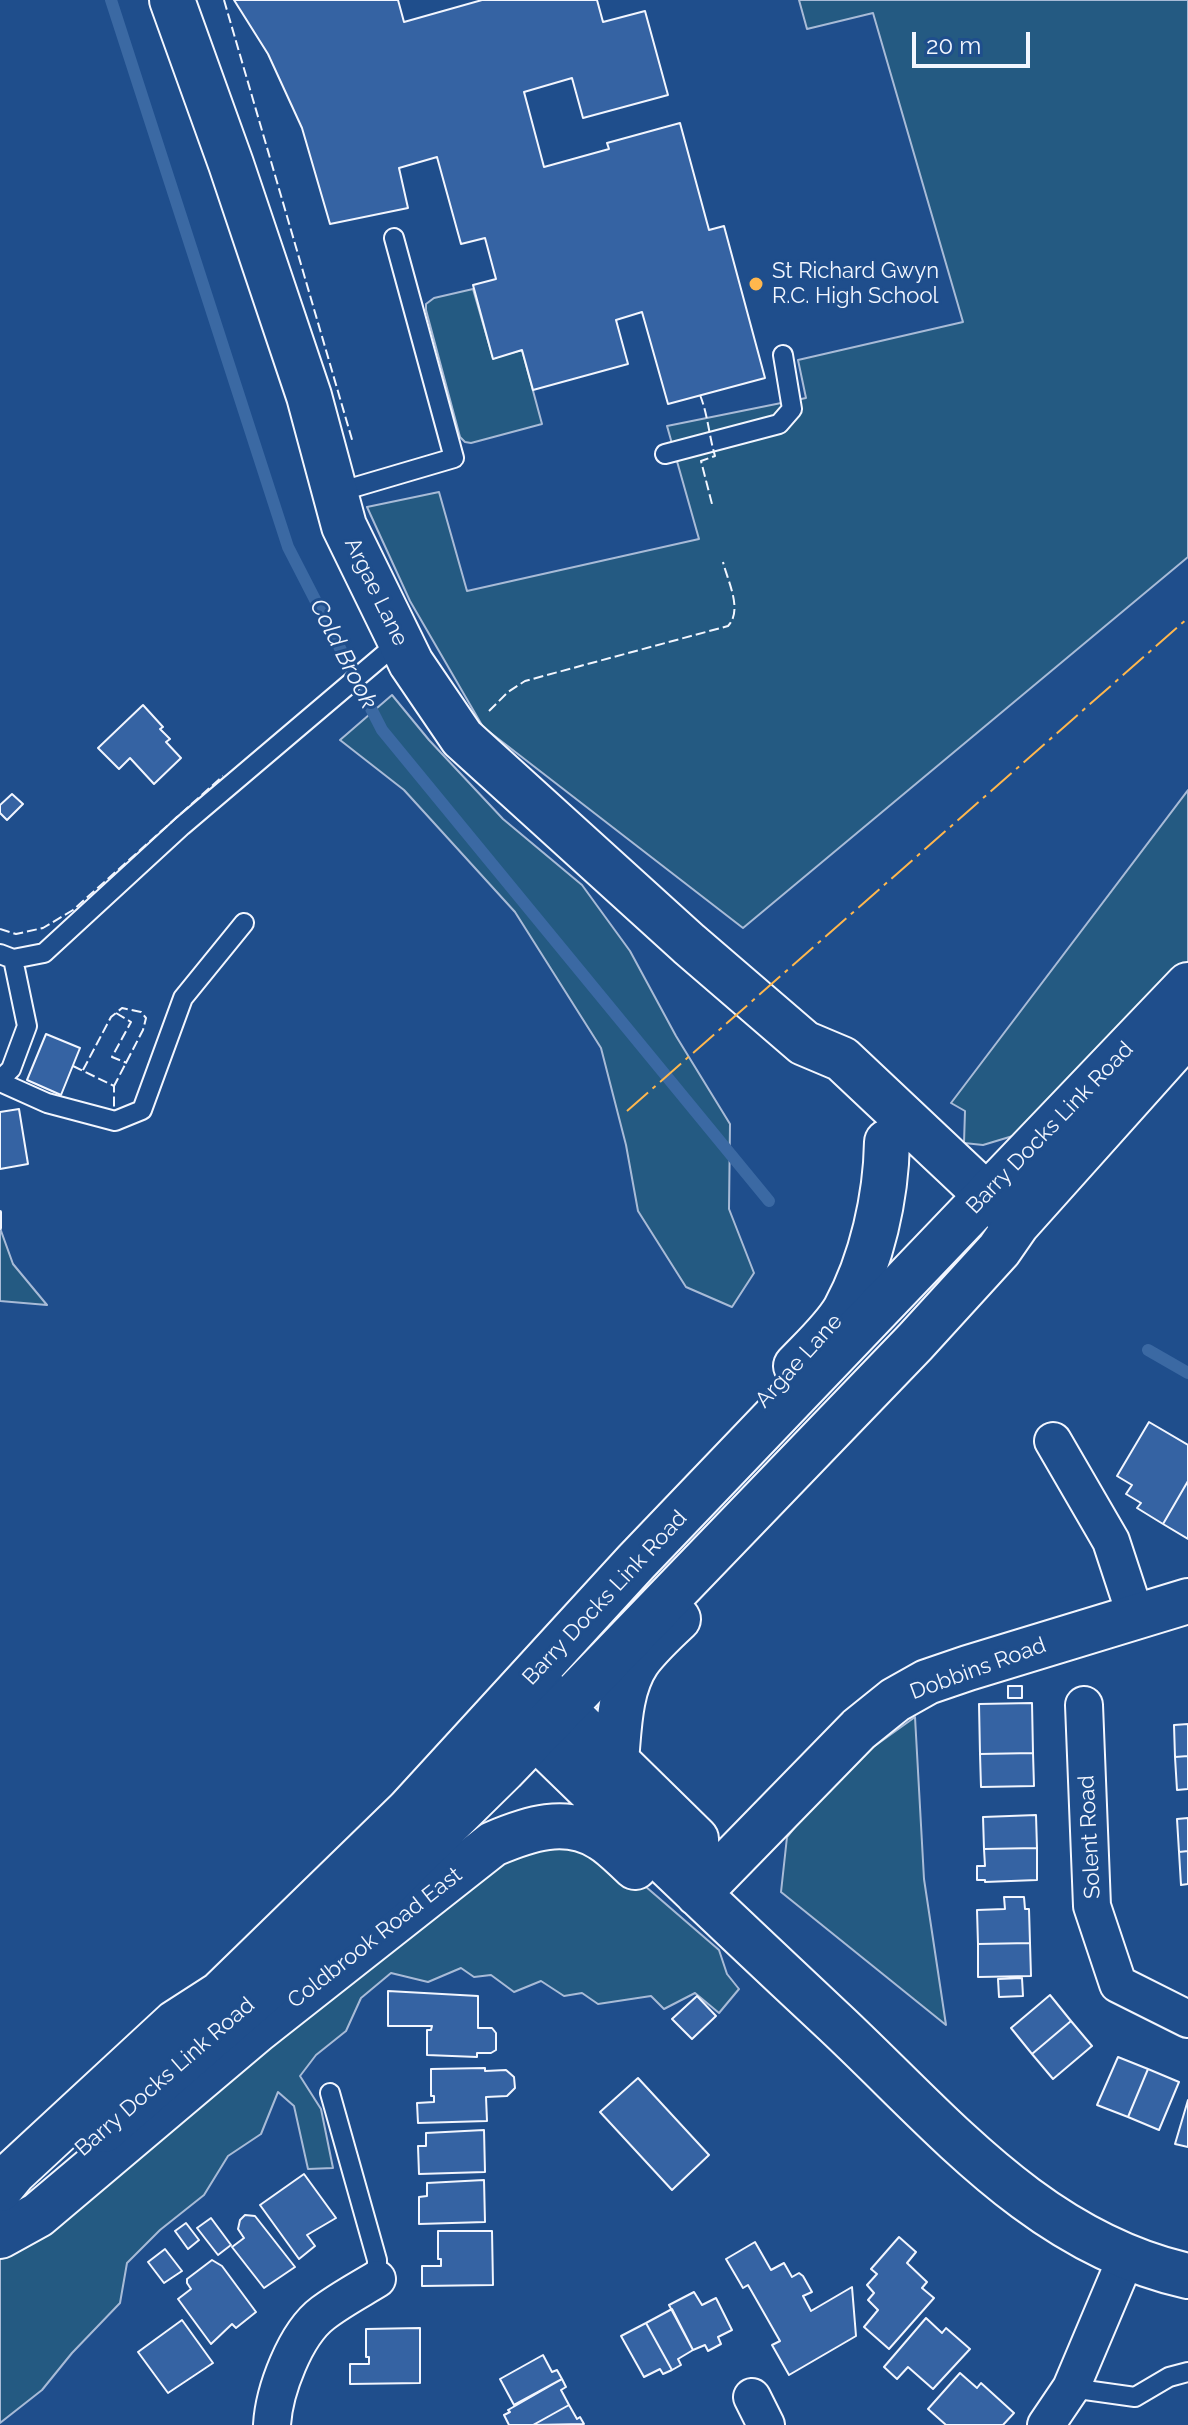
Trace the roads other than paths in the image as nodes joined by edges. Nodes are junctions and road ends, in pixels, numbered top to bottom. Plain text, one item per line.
1 (172, 0) edge
2 (394, 238) dead end
3 (783, 355) dead end
4 (665, 454) dead end
5 (335, 493) junction
6 (388, 651) junction
7 (244, 923) dead end
8 (7, 956) edge
9 (1188, 985) edge
10 (1188, 1033) edge
11 (804, 1043) junction
12 (0, 1081) edge
13 (887, 1142) junction
14 (976, 1206) junction
15 (1008, 1237) junction
16 (901, 1356) junction
17 (1053, 1441) dead end
18 (648, 1549) junction
19 (1188, 1601) edge
20 (1136, 1617) junction
21 (518, 1692) junction
22 (1084, 1705) dead end
23 (549, 1723) junction
24 (616, 1761) junction
25 (698, 1894) junction
26 (1188, 2019) edge
27 (330, 2093) dead end
28 (0, 2189) edge
29 (0, 2216) edge
30 (0, 2236) edge
31 (1126, 2258) junction
32 (1188, 2276) edge
33 (377, 2279) joint
34 (1188, 2372) edge
35 (1071, 2388) junction
36 (272, 2425) edge
37 (1046, 2425) edge

1 - 5 street, Argae Lane
2 - 5 lane
3 - 4 lane
5 - 6 street, Argae Lane
6 - 8 lane
6 - 11 street, Argae Lane
7 - 12 lane
8 - 12 lane
9 - 14 street, Barry Docks Link Road
10 - 15 street, Barry Docks Link Road
11 - 13 street, Argae Lane
11 - 14 street, Argae Lane
13 - 14 street, Argae Lane
13 - 18 street, Argae Lane
14 - 15 street, Argae Lane
14 - 18 street, Barry Docks Link Road
15 - 16 street, Barry Docks Link Road
16 - 23 street, Barry Docks Link Road
16 - 24 street
17 - 20 street
18 - 21 street, Barry Docks Link Road
19 - 20 street, Dobbins Road
20 - 25 street, Dobbins Road
21 - 23 street
21 - 28 street, Barry Docks Link Road
22 - 26 street, Solent Road
23 - 24 street
23 - 25 street
23 - 29 street, Barry Docks Link Road
24 - 25 street
25 - 30 street, Coldbrook Road East
25 - 31 street
27 - 33 lane
31 - 32 street
31 - 35 street
33 - 36 street
34 - 35 lane
35 - 37 street

